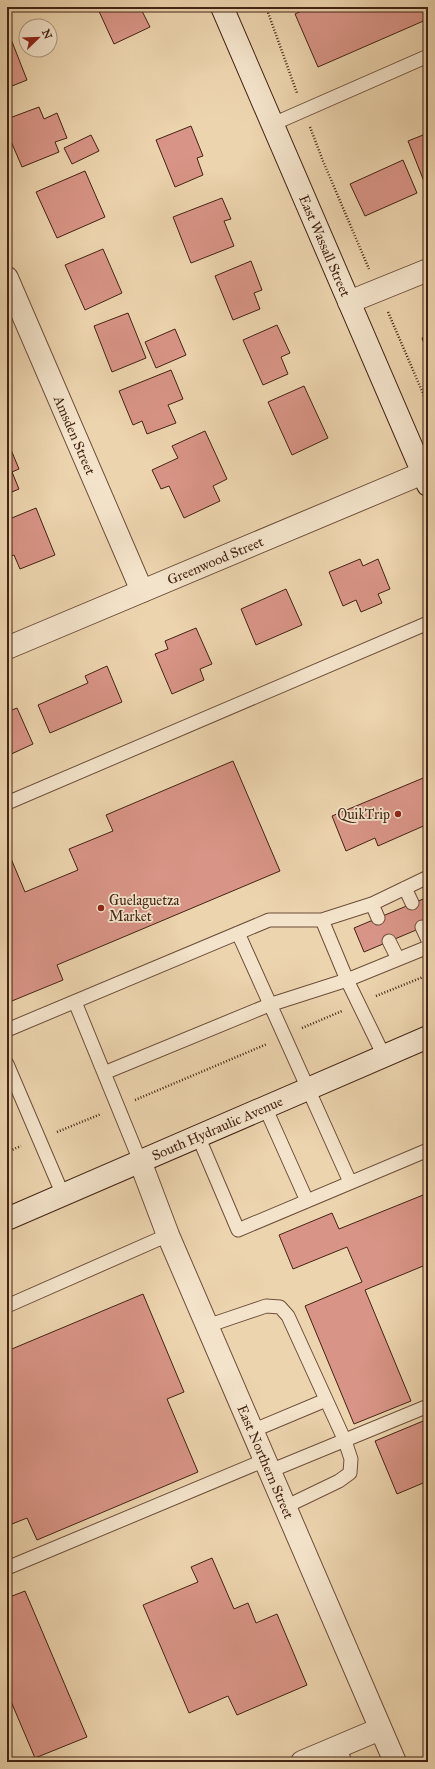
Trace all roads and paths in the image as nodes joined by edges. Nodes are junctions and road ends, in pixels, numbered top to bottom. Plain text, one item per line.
1 (222, 7) edge
2 (266, 7) edge
3 (428, 56) edge
4 (304, 110) junction
5 (273, 124) junction
6 (428, 270) edge
7 (7, 278) edge
8 (378, 290) junction
9 (350, 302) junction
10 (428, 405) edge
11 (425, 479) edge
12 (142, 591) junction
13 (428, 623) edge
14 (7, 648) edge
15 (7, 803) edge
16 (428, 878) edge
17 (405, 888) junction
18 (372, 904) junction
19 (412, 904) dead end
20 (378, 918) dead end
21 (322, 920) junction
22 (422, 927) dead end
23 (238, 933) junction
24 (428, 940) edge
25 (390, 941) dead end
26 (428, 947) edge
27 (398, 959) junction
28 (428, 975) edge
29 (347, 980) junction
30 (75, 1002) junction
31 (358, 1003) junction
32 (269, 1005) junction
33 (7, 1030) edge
34 (284, 1036) junction
35 (427, 1039) edge
36 (384, 1056) junction
37 (7, 1064) edge
38 (104, 1072) junction
39 (309, 1089) junction
40 (118, 1107) junction
41 (265, 1107) junction
42 (198, 1136) junction
43 (39, 1139) junction
44 (428, 1150) edge
45 (7, 1152) edge
46 (140, 1161) junction
47 (350, 1182) junction
48 (63, 1195) junction
49 (307, 1200) junction
50 (7, 1218) edge
51 (168, 1235) junction
52 (7, 1306) edge
53 (207, 1326) junction
54 (326, 1400) junction
55 (428, 1406) edge
56 (252, 1431) junction
57 (345, 1441) junction
58 (267, 1466) junction
59 (285, 1507) junction
60 (7, 1568) edge
61 (380, 1729) junction
62 (342, 1754) edge
63 (302, 1762) edge
64 (395, 1762) edge

1 - 5 street, East Wassall Street
2 - 4 path
3 - 4 lane
4 - 5 lane
4 - 8 path
5 - 9 street, East Wassall Street
6 - 8 street
7 - 12 street, Amsden Street
8 - 9 street
8 - 10 path
9 - 11 street, East Wassall Street
11 - 12 street, Greenwood Street
12 - 14 street, Greenwood Street
13 - 15 lane
16 - 17 lane
17 - 18 lane
17 - 19 lane
18 - 20 lane
18 - 21 lane
21 - 23 lane
21 - 29 lane
22 - 24 lane
23 - 30 lane
23 - 32 lane
25 - 27 lane
26 - 27 lane
27 - 29 lane
28 - 31 path
29 - 31 lane
29 - 32 lane
30 - 33 lane
30 - 38 lane
31 - 34 path
31 - 36 lane
32 - 34 lane
32 - 38 lane
34 - 39 lane
34 - 40 path
35 - 36 street, South Hydraulic Avenue
36 - 39 street, South Hydraulic Avenue
37 - 43 lane
38 - 40 lane
39 - 41 street, South Hydraulic Avenue
39 - 47 lane
40 - 43 path
40 - 46 lane
41 - 42 street, South Hydraulic Avenue
41 - 49 lane
42 - 46 street, South Hydraulic Avenue
42 - 49 lane
43 - 45 path
43 - 48 lane
44 - 47 lane
46 - 48 street, South Hydraulic Avenue
46 - 51 street, East Northern Street
47 - 49 lane
48 - 50 street, South Hydraulic Avenue
51 - 52 lane
51 - 53 street, East Northern Street
53 - 54 lane
53 - 56 street, East Northern Street
54 - 56 lane
54 - 57 lane
55 - 57 lane
56 - 58 street, East Northern Street
57 - 58 lane
57 - 59 lane
58 - 59 street, East Northern Street
58 - 60 lane
59 - 61 street, East Northern Street
61 - 62 street
61 - 64 street, East Northern Street
62 - 63 street

